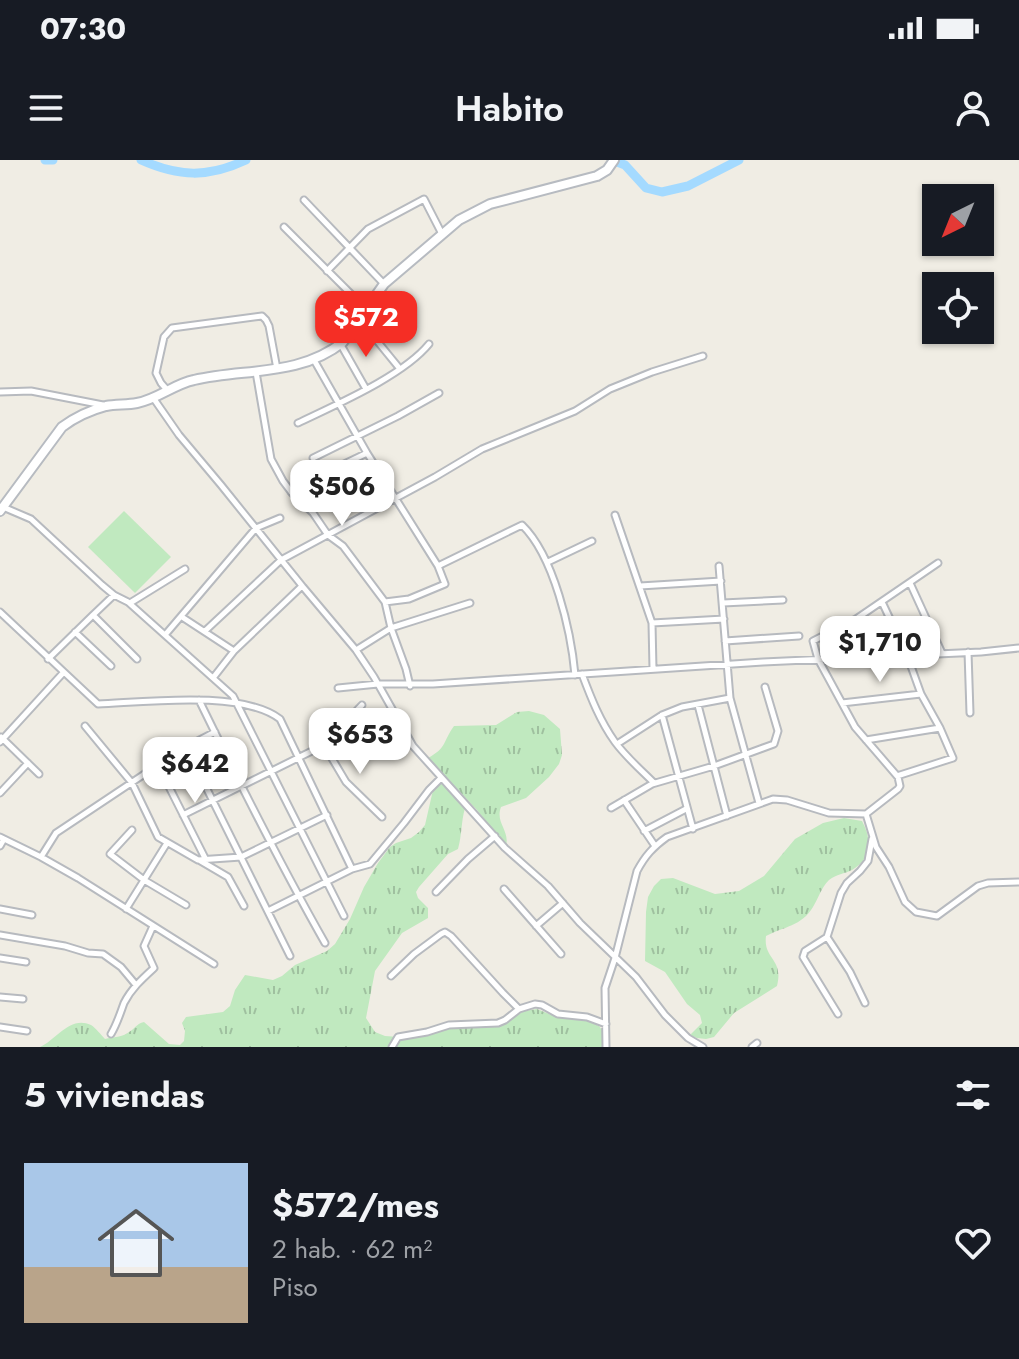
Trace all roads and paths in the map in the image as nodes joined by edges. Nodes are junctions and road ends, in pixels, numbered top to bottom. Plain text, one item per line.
1 (613, 161) edge
2 (304, 200) dead end
3 (284, 227) dead end
4 (442, 234) junction
5 (349, 247) junction
6 (327, 271) junction
7 (384, 284) junction
8 (366, 309) junction
9 (360, 320) junction
10 (341, 344) junction
11 (429, 344) dead end
12 (703, 356) dead end
13 (313, 359) junction
14 (400, 369) junction
15 (278, 370) junction
16 (256, 372) junction
17 (366, 389) junction
18 (168, 391) junction
19 (0, 392) edge
20 (439, 393) dead end
21 (154, 399) junction
22 (338, 404) junction
23 (108, 406) junction
24 (298, 423) dead end
25 (357, 436) junction
26 (367, 453) junction
27 (313, 458) dead end
28 (291, 492) junction
29 (395, 497) junction
30 (2, 509) edge
31 (615, 515) dead end
32 (280, 518) dead end
33 (256, 528) junction
34 (328, 535) junction
35 (592, 541) dead end
36 (281, 560) junction
37 (548, 562) junction
38 (938, 563) dead end
39 (438, 566) junction
40 (719, 566) dead end
41 (185, 569) dead end
42 (721, 581) junction
43 (910, 583) junction
44 (302, 586) junction
45 (640, 586) junction
46 (114, 595) junction
47 (783, 600) dead end
48 (385, 602) junction
49 (882, 602) junction
50 (130, 603) junction
51 (470, 603) dead end
52 (723, 603) junction
53 (0, 612) edge
54 (93, 615) junction
55 (182, 617) junction
56 (724, 619) junction
57 (652, 623) junction
58 (391, 628) junction
59 (205, 631) junction
60 (75, 632) junction
61 (165, 635) junction
62 (799, 636) dead end
63 (725, 641) junction
64 (1019, 648) edge
65 (356, 650) junction
66 (234, 651) junction
67 (968, 652) junction
68 (942, 653) junction
69 (907, 655) junction
70 (48, 659) junction
71 (137, 659) dead end
72 (818, 659) junction
73 (727, 664) junction
74 (111, 666) dead end
75 (653, 669) junction
76 (63, 673) junction
77 (578, 674) junction
78 (213, 678) junction
79 (378, 684) junction
80 (410, 686) junction
81 (765, 687) dead end
82 (338, 688) dead end
83 (921, 694) junction
84 (730, 698) junction
85 (199, 700) junction
86 (842, 703) junction
87 (237, 704) junction
88 (362, 705) dead end
89 (698, 705) junction
90 (970, 713) dead end
91 (662, 715) junction
92 (85, 726) dead end
93 (940, 728) junction
94 (215, 732) junction
95 (1, 739) edge
96 (866, 740) junction
97 (617, 744) junction
98 (324, 745) junction
99 (186, 747) junction
100 (744, 756) junction
101 (298, 758) junction
102 (28, 763) junction
103 (157, 763) junction
104 (714, 766) junction
105 (271, 772) junction
106 (39, 774) dead end
107 (897, 776) junction
108 (678, 777) junction
109 (441, 778) junction
110 (132, 783) junction
111 (654, 783) junction
112 (241, 786) junction
113 (0, 793) edge
114 (213, 800) junction
115 (624, 800) junction
116 (759, 803) junction
117 (611, 808) dead end
118 (686, 809) junction
119 (866, 814) junction
120 (183, 815) junction
121 (327, 815) junction
122 (727, 816) junction
123 (382, 817) dead end
124 (300, 829) junction
125 (693, 829) junction
126 (132, 830) dead end
127 (644, 831) junction
128 (495, 836) junction
129 (872, 837) junction
130 (2, 838) edge
131 (167, 843) junction
132 (271, 843) junction
133 (0, 846) edge
134 (655, 846) junction
135 (41, 857) junction
136 (241, 857) junction
137 (198, 860) junction
138 (206, 860) junction
139 (352, 869) junction
140 (144, 880) junction
141 (327, 882) junction
142 (1019, 882) edge
143 (504, 889) dead end
144 (436, 892) dead end
145 (299, 897) junction
146 (563, 903) junction
147 (186, 905) dead end
148 (244, 906) dead end
149 (0, 909) edge
150 (126, 909) junction
151 (268, 911) junction
152 (32, 915) dead end
153 (344, 916) dead end
154 (153, 926) junction
155 (536, 926) junction
156 (0, 935) edge
157 (827, 937) junction
158 (325, 943) dead end
159 (561, 954) dead end
160 (290, 956) dead end
161 (0, 958) edge
162 (615, 958) junction
163 (26, 962) dead end
164 (214, 964) dead end
165 (391, 976) dead end
166 (136, 985) junction
167 (0, 997) edge
168 (23, 999) dead end
169 (865, 1003) dead end
170 (519, 1009) junction
171 (838, 1014) dead end
172 (606, 1024) junction
173 (0, 1027) edge
174 (27, 1031) dead end
175 (111, 1034) dead end
176 (392, 1047) edge
177 (606, 1047) edge
178 (703, 1047) edge

1 - 4 street
2 - 5 street
3 - 6 street
4 - 5 street
4 - 7 street
5 - 6 street
5 - 7 street
6 - 8 street
7 - 8 street
8 - 9 street
9 - 10 street
9 - 14 street
10 - 13 street
10 - 17 street
11 - 14 street
12 - 29 street
13 - 15 street
13 - 22 street
14 - 17 street
15 - 16 street
15 - 18 street
16 - 18 street
16 - 28 street
17 - 22 street
18 - 21 street
19 - 23 street
20 - 25 street
21 - 23 street
21 - 33 street
22 - 24 street
22 - 25 street
23 - 30 street
25 - 26 street
25 - 27 street
26 - 28 street
26 - 29 street
28 - 34 street
29 - 34 street
29 - 39 street
30 - 46 street
31 - 45 street
32 - 33 street
33 - 36 street
33 - 55 street
34 - 36 street
34 - 48 street
35 - 37 street
36 - 44 street
36 - 59 street
37 - 39 street
37 - 77 street
38 - 43 street
39 - 48 street
40 - 42 street
41 - 50 street
42 - 45 street
42 - 52 street
43 - 49 street
43 - 68 street
44 - 65 street
44 - 66 street
45 - 57 street
46 - 50 street
46 - 54 street
47 - 52 street
48 - 58 street
49 - 69 street
49 - 72 street
50 - 61 street
51 - 58 street
52 - 56 street
53 - 70 street
54 - 60 street
54 - 71 street
55 - 59 street
55 - 61 street
56 - 57 street
56 - 63 street
57 - 75 street
58 - 65 street
58 - 80 street
59 - 66 street
60 - 70 street
60 - 74 street
61 - 78 street
62 - 63 street
63 - 73 street
64 - 67 street
65 - 79 street
66 - 78 street
67 - 68 street
67 - 90 street
68 - 69 street
69 - 72 street
69 - 83 street
70 - 76 street
72 - 73 street
72 - 86 street
73 - 75 street
73 - 84 street
75 - 77 street
76 - 85 street
76 - 95 street
77 - 80 street
77 - 97 street
78 - 87 street
79 - 80 street
79 - 82 street
79 - 109 street
81 - 100 street
83 - 86 street
83 - 93 street
84 - 89 street
84 - 100 street
85 - 87 street
85 - 94 street
86 - 96 street
87 - 101 street
87 - 105 street
88 - 98 street
89 - 91 street
89 - 104 street
91 - 97 street
91 - 108 street
92 - 110 street
93 - 96 street
93 - 107 street
94 - 99 street
94 - 112 street
95 - 102 street
96 - 107 street
97 - 111 street
98 - 101 street
98 - 123 street
99 - 103 street
99 - 114 street
100 - 104 street
100 - 116 street
101 - 105 street
101 - 121 street
102 - 106 street
102 - 113 street
103 - 110 street
103 - 120 street
104 - 108 street
104 - 122 street
105 - 112 street
105 - 124 street
107 - 119 street
108 - 111 street
108 - 118 street
109 - 128 street
109 - 139 street
110 - 131 street
110 - 135 street
111 - 115 street
112 - 114 street
112 - 132 street
114 - 120 street
114 - 136 street
115 - 117 street
115 - 127 street
116 - 119 street
116 - 122 street
118 - 125 street
118 - 127 street
119 - 129 street
120 - 138 street
121 - 124 street
121 - 139 street
122 - 125 street
124 - 132 street
124 - 141 street
125 - 134 street
126 - 140 street
127 - 134 street
128 - 144 street
128 - 146 street
129 - 142 street
129 - 157 street
130 - 133 street
130 - 135 street
131 - 137 street
131 - 140 street
132 - 136 street
132 - 145 street
134 - 162 street
135 - 150 street
136 - 138 street
136 - 151 street
137 - 138 street
137 - 148 street
139 - 141 street
140 - 147 street
140 - 150 street
141 - 145 street
141 - 153 street
143 - 155 street
145 - 151 street
145 - 158 street
146 - 155 street
146 - 162 street
149 - 152 street
150 - 154 street
151 - 160 street
154 - 164 street
154 - 166 street
155 - 159 street
156 - 166 street
157 - 169 street
157 - 171 street
161 - 163 street
162 - 172 street
162 - 178 street
165 - 170 street
166 - 175 street
167 - 168 street
170 - 172 street
170 - 176 street
172 - 177 street
173 - 174 street

